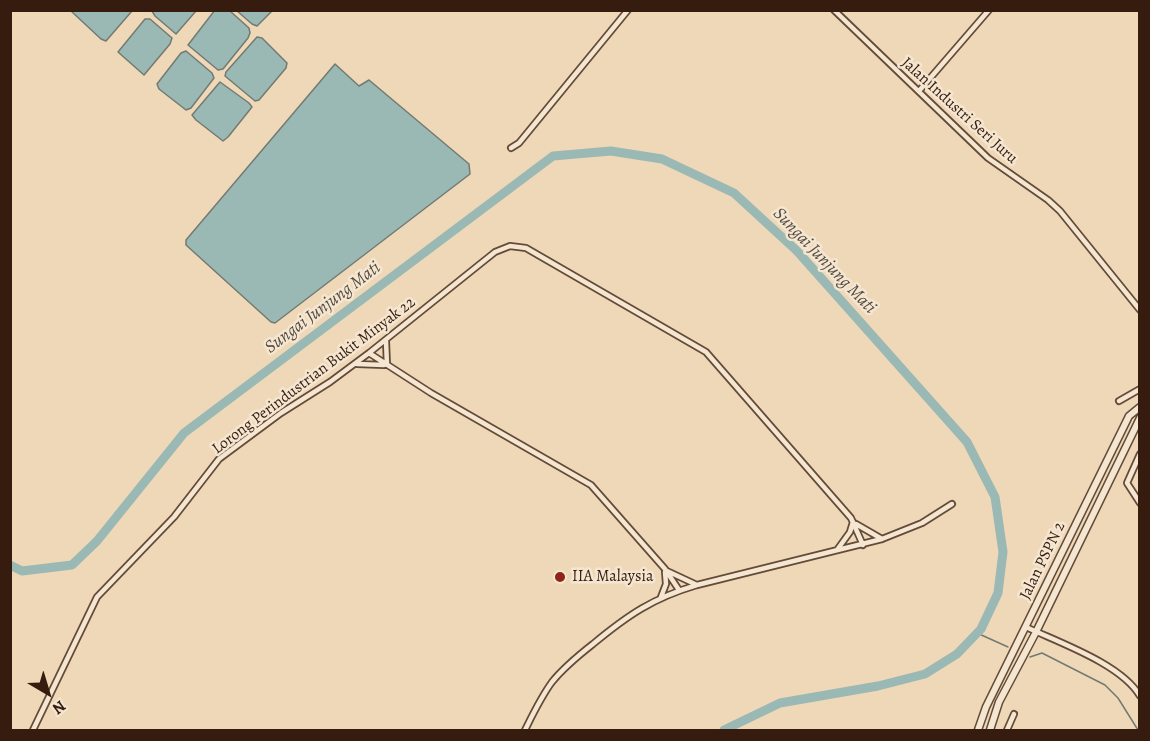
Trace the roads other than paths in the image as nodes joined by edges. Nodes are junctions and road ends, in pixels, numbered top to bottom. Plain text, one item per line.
1 (628, 10) edge
2 (834, 10) edge
3 (989, 10) edge
4 (919, 91) junction
5 (511, 148) dead end
6 (1140, 310) edge
7 (386, 340) junction
8 (369, 353) junction
9 (355, 364) junction
10 (387, 365) junction
11 (1140, 389) edge
12 (1119, 401) dead end
13 (1140, 407) edge
14 (1140, 418) edge
15 (1140, 454) edge
16 (1140, 503) edge
17 (952, 504) dead end
18 (853, 522) junction
19 (882, 539) junction
20 (862, 545) junction
21 (837, 551) junction
22 (665, 569) junction
23 (697, 585) junction
24 (679, 590) junction
25 (661, 597) junction
26 (1026, 627) junction
27 (1036, 632) junction
28 (1140, 696) edge
29 (1014, 714) dead end
30 (33, 730) edge
31 (525, 730) edge
32 (978, 730) edge
33 (990, 730) edge
34 (1007, 730) edge

1 - 5 street
2 - 4 street, Jalan Industri Seri Juru
3 - 4 street
4 - 6 street, Jalan Industri Seri Juru
7 - 8 street, Lorong Perindustrian Bukit Minyak 22
7 - 10 street
7 - 18 street, Lorong Perindustrian Bukit Minyak 22
8 - 9 street, Lorong Perindustrian Bukit Minyak 22
8 - 10 street
9 - 10 street
9 - 30 street, Lorong Perindustrian Bukit Minyak 22
10 - 22 street
11 - 12 street
13 - 26 street, Jalan PSPN 2
14 - 27 street, Jalan PSPN 2
15 - 16 street
17 - 19 street
18 - 19 street
18 - 20 street, Lorong Perindustrian Bukit Minyak 22
18 - 21 street
19 - 20 street
20 - 21 street
21 - 23 street
22 - 23 street
22 - 24 street
22 - 25 street
23 - 24 street
24 - 25 street
25 - 31 street
26 - 27 street
26 - 32 street, Jalan PSPN 2
27 - 28 street
27 - 33 street, Jalan PSPN 2
29 - 34 street

